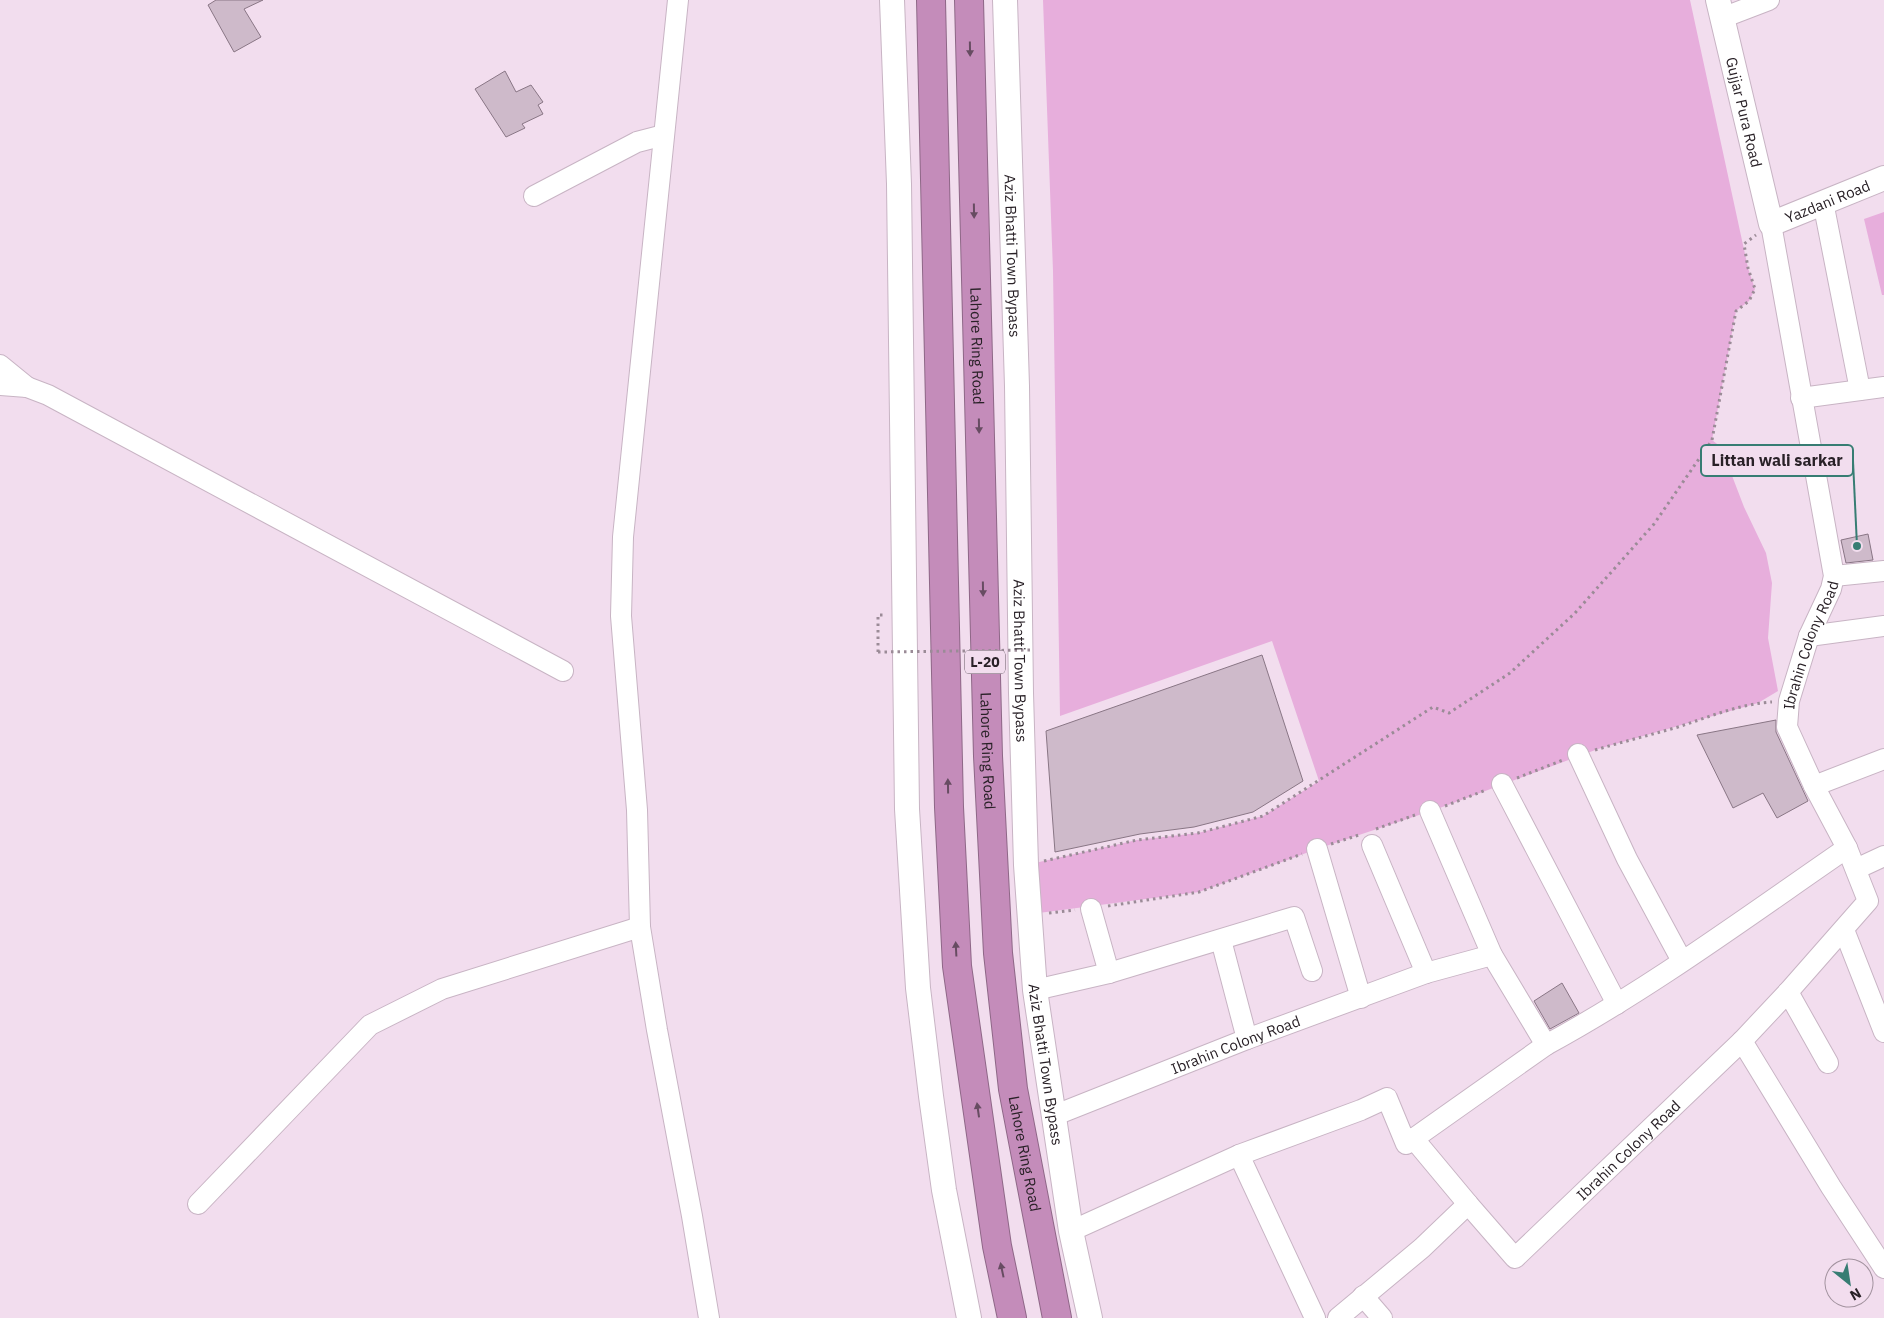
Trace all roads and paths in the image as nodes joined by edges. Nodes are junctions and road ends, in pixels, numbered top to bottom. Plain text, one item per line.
1 (678, 0) edge
2 (892, 0) edge
3 (931, 0) edge
4 (969, 0) edge
5 (1004, 0) edge
6 (1768, 0) edge
7 (1720, 9) edge
8 (664, 135) junction
9 (1884, 178) edge
10 (534, 196) dead end
11 (1823, 202) junction
12 (1771, 224) junction
13 (0, 365) edge
14 (0, 385) edge
15 (27, 387) junction
16 (1884, 388) edge
17 (1860, 390) junction
18 (1801, 398) junction
19 (1884, 570) edge
20 (1834, 576) junction
21 (878, 615) dead end
22 (1884, 626) edge
23 (1809, 636) junction
24 (1034, 650) dead end
25 (562, 671) dead end
26 (1578, 754) dead end
27 (1884, 759) edge
28 (1502, 784) dead end
29 (1814, 786) junction
30 (1430, 811) dead end
31 (1372, 845) dead end
32 (1847, 848) junction
33 (1317, 849) dead end
34 (1884, 856) edge
35 (1026, 865) junction
36 (1856, 869) junction
37 (1091, 909) dead end
38 (640, 927) junction
39 (1844, 930) junction
40 (1221, 940) junction
41 (1492, 955) junction
42 (1682, 961) junction
43 (1312, 971) dead end
44 (1109, 973) junction
45 (1426, 973) junction
46 (1035, 990) junction
47 (1788, 992) junction
48 (1361, 998) junction
49 (1616, 1004) junction
50 (1884, 1032) edge
51 (1247, 1039) junction
52 (1742, 1041) junction
53 (1546, 1045) junction
54 (1828, 1062) dead end
55 (1053, 1116) junction
56 (1413, 1138) junction
57 (1239, 1156) junction
58 (198, 1204) dead end
59 (1468, 1204) junction
60 (1071, 1231) junction
61 (1884, 1268) edge
62 (1363, 1296) junction
63 (709, 1318) edge
64 (969, 1318) edge
65 (1012, 1318) edge
66 (1057, 1318) edge
67 (1090, 1318) edge
68 (1315, 1318) edge
69 (1338, 1318) edge
70 (1382, 1318) edge

1 - 8 street
2 - 64 street
65 -> 3 highway, L-20
4 -> 66 highway, Lahore Ring Road / L-20
5 - 35 street, Aziz Bhatti Town Bypass
6 - 7 street
7 - 12 street, Gujjar Pura Road
8 - 10 street
8 - 38 street
9 - 11 street, Yazdani Road
11 - 12 street, Yazdani Road
11 - 17 street
12 - 18 street, Ibrahin Colony Road
12 - 35 path
13 - 15 street
14 - 15 street
15 - 25 street
16 - 17 street
17 - 18 street
18 - 20 street, Ibrahin Colony Road
19 - 20 street
20 - 23 street, Ibrahin Colony Road
21 - 24 path, bridge
22 - 23 street
23 - 29 street, Ibrahin Colony Road
26 - 42 street
27 - 29 street
28 - 49 street
29 - 32 street, Ibrahin Colony Road
30 - 41 street
31 - 45 street
32 - 36 street, Ibrahin Colony Road
32 - 42 street
33 - 48 street
34 - 36 street
35 - 46 street, Aziz Bhatti Town Bypass
36 - 39 street, Ibrahin Colony Road
37 - 44 street
38 - 58 street
38 - 63 street
39 - 47 street, Ibrahin Colony Road
39 - 50 street
40 - 43 street
40 - 44 street
40 - 51 street
41 - 45 street, Ibrahin Colony Road
41 - 53 street
42 - 49 street
44 - 46 street
45 - 48 street, Ibrahin Colony Road
46 - 55 street, Aziz Bhatti Town Bypass
47 - 52 street, Ibrahin Colony Road
47 - 54 street
48 - 51 street, Ibrahin Colony Road
49 - 53 street
51 - 55 street, Ibrahin Colony Road
52 - 59 street, Ibrahin Colony Road
52 - 61 street
53 - 56 street
55 - 60 street, Aziz Bhatti Town Bypass
56 - 57 street
56 - 59 street
57 - 60 street
57 - 68 street
59 - 62 street
60 - 67 street, Aziz Bhatti Town Bypass
62 - 69 street
62 - 70 street

